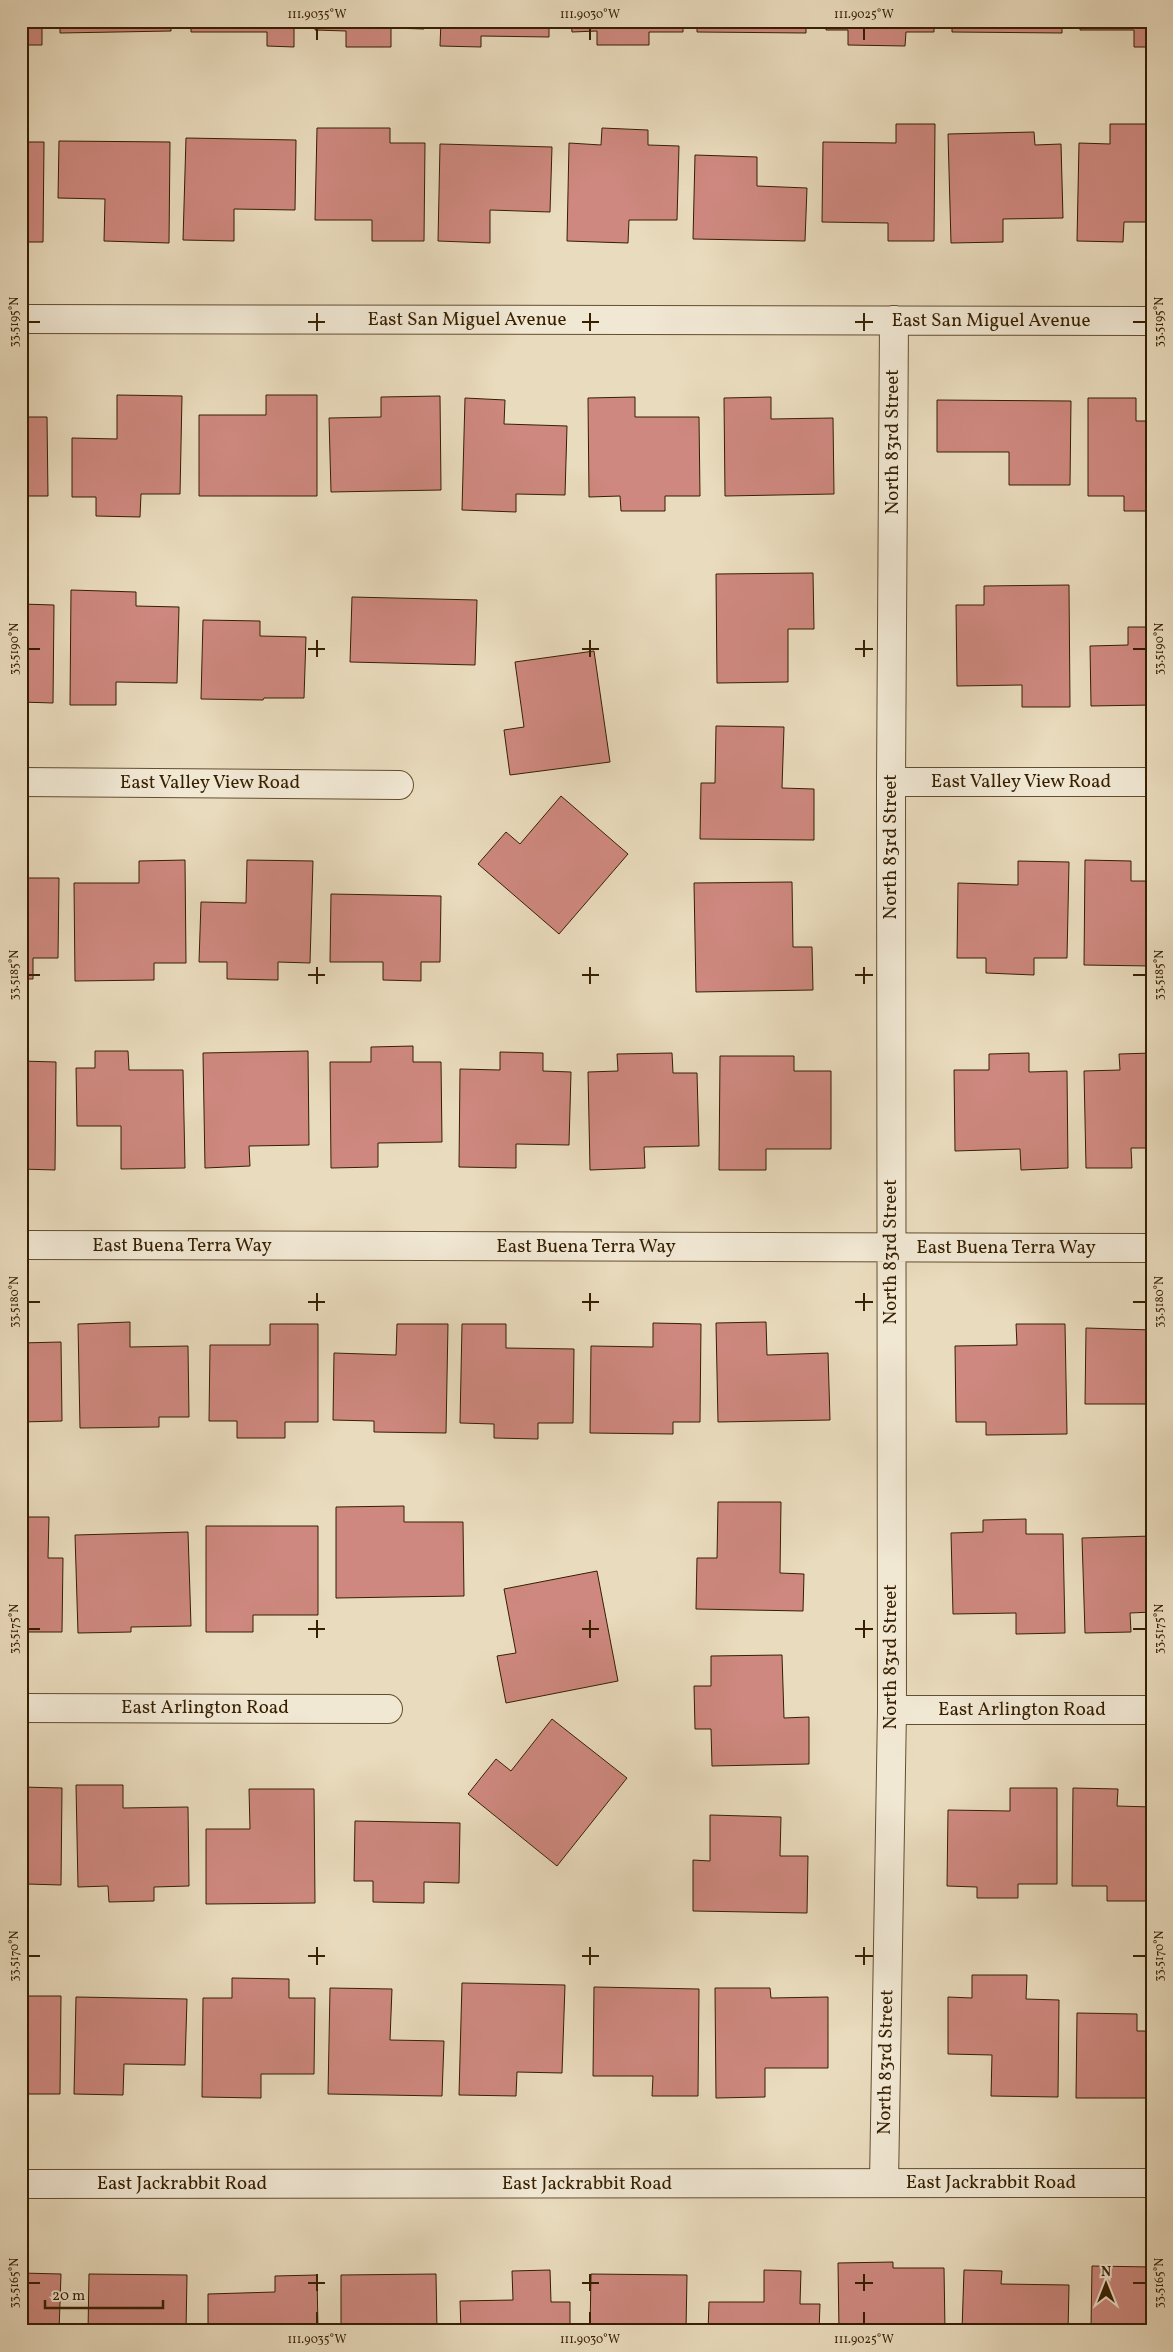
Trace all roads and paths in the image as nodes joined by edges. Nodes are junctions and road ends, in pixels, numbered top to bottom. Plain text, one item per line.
1 (21, 319) edge
2 (894, 320) junction
3 (1152, 321) edge
4 (21, 782) edge
5 (891, 782) junction
6 (1152, 782) edge
7 (399, 784) dead end
8 (21, 1245) edge
9 (890, 1248) junction
10 (1152, 1248) edge
11 (21, 1708) edge
12 (388, 1709) dead end
13 (892, 1710) junction
14 (1152, 1710) edge
15 (884, 2183) junction
16 (1152, 2183) edge
17 (21, 2184) edge

1 - 2 street, East San Miguel Avenue
2 - 3 street, East San Miguel Avenue
2 - 5 street, North 83rd Street
4 - 7 street, East Valley View Road
5 - 6 street, East Valley View Road
5 - 9 street, North 83rd Street
8 - 9 street, East Buena Terra Way
9 - 10 street, East Buena Terra Way
9 - 13 street, North 83rd Street
11 - 12 street, East Arlington Road
13 - 14 street, East Arlington Road
13 - 15 street, North 83rd Street
15 - 16 street, East Jackrabbit Road
15 - 17 street, East Jackrabbit Road

